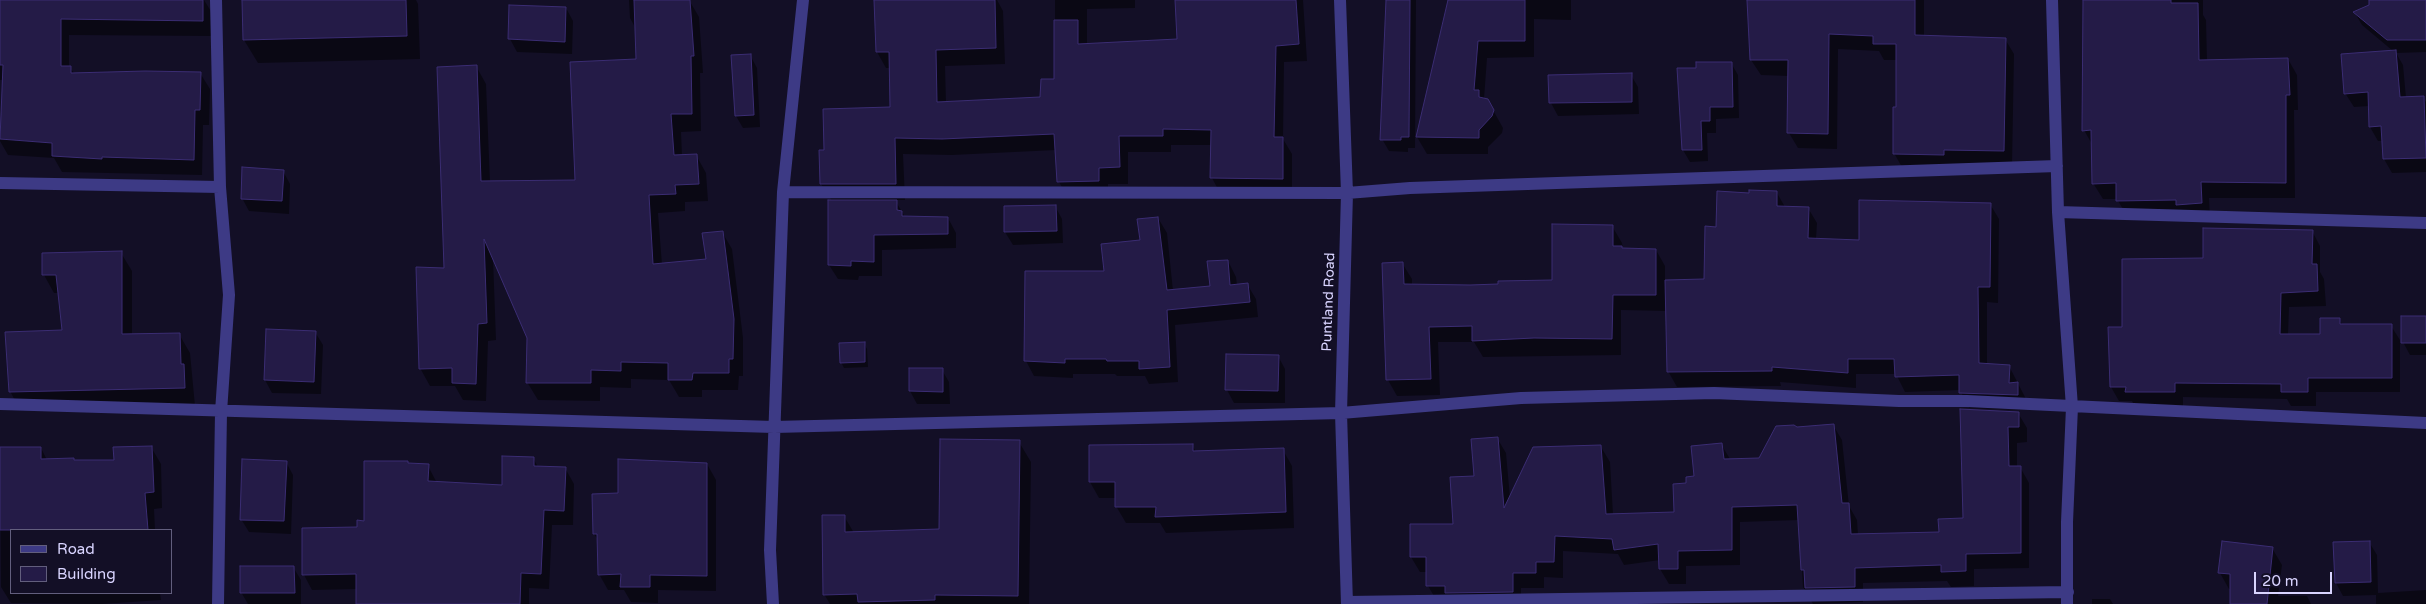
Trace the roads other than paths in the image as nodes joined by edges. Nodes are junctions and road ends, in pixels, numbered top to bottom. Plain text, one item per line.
1 (216, 0) edge
2 (803, 0) edge
3 (1340, 0) edge
4 (2052, 0) edge
5 (2057, 166) junction
6 (0, 183) edge
7 (220, 187) junction
8 (783, 192) junction
9 (1347, 193) junction
10 (2058, 212) junction
11 (2426, 223) edge
12 (0, 404) edge
13 (2072, 407) junction
14 (221, 412) junction
15 (1341, 414) junction
16 (2426, 423) edge
17 (774, 427) junction
18 (2068, 598) edge
19 (1347, 603) edge
20 (218, 604) edge
21 (773, 604) edge

1 - 7 street
2 - 8 street
3 - 9 street, Puntland Road
4 - 5 street
5 - 9 street
5 - 10 street
6 - 7 street
7 - 14 street
8 - 9 street
8 - 17 street
9 - 15 street, Puntland Road
10 - 11 street
10 - 13 street
12 - 14 street
13 - 15 street
13 - 16 street
13 - 18 street
14 - 17 street
14 - 20 street
15 - 17 street
15 - 19 street, Puntland Road
17 - 21 street
18 - 19 street

